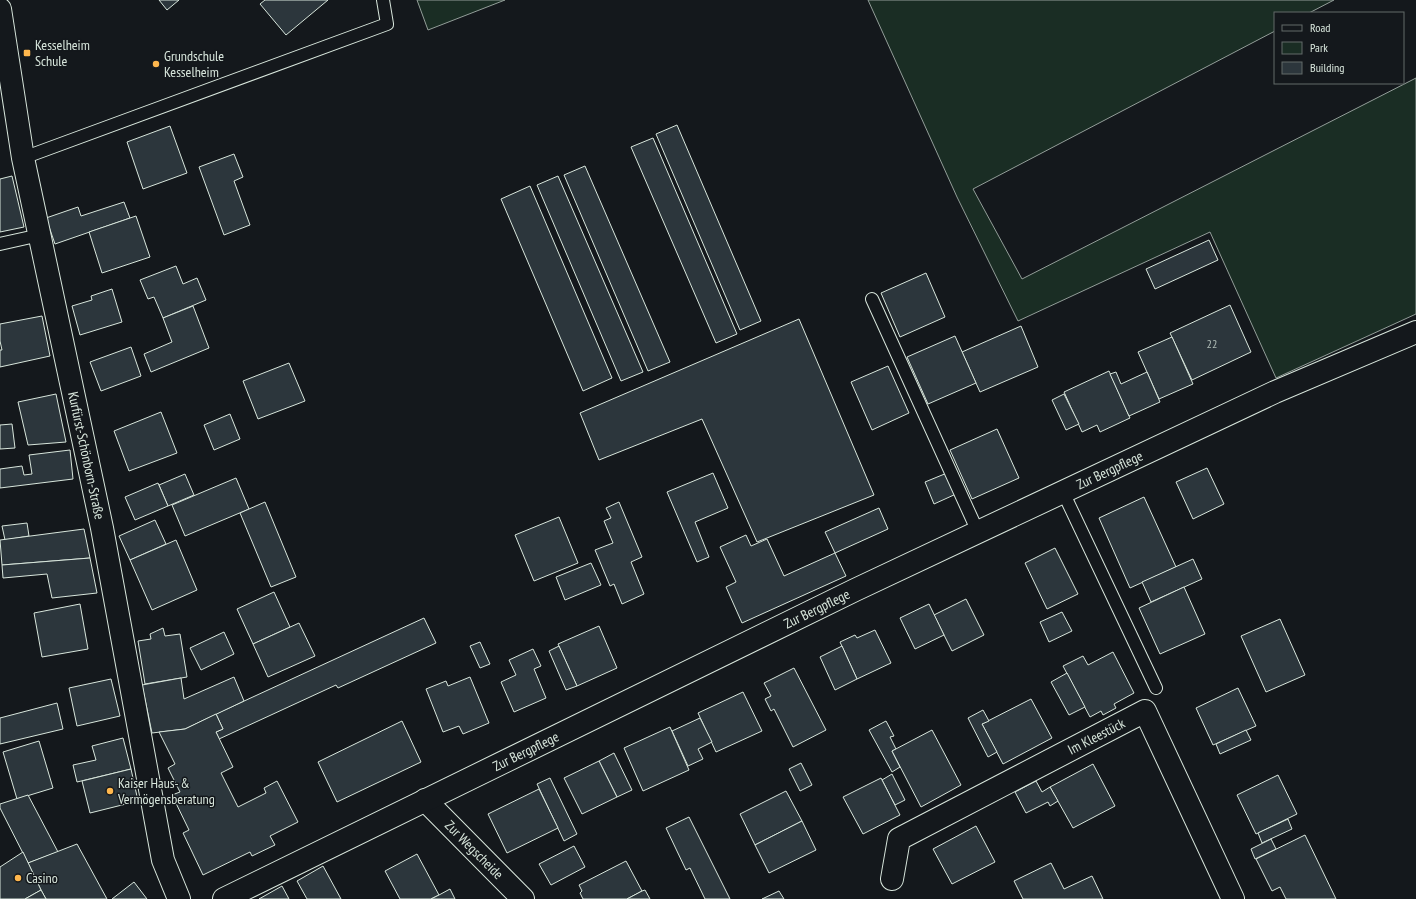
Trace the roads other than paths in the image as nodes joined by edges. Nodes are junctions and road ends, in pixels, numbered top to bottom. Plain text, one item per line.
1 (383, 0) edge
2 (0, 9) edge
3 (23, 158) junction
4 (40, 234) junction
5 (0, 244) edge
6 (872, 299) dead end
7 (1416, 332) edge
8 (1063, 492) junction
9 (978, 532) junction
10 (1156, 688) dead end
11 (425, 800) junction
12 (892, 879) dead end
13 (179, 899) edge
14 (224, 899) edge
15 (523, 899) edge
16 (1233, 899) edge

1 - 3 lane
2 - 3 street, Kurfürst-Schönborn-Straße
3 - 4 street, Kurfürst-Schönborn-Straße
4 - 5 lane
4 - 13 street, Kurfürst-Schönborn-Straße
6 - 9 lane
7 - 8 street, Zur Bergpflege
8 - 9 street, Zur Bergpflege
8 - 10 lane
9 - 11 street, Zur Bergpflege
11 - 14 street, Zur Bergpflege
11 - 15 street, Zur Wegscheide
12 - 16 street, Im Kleestück

